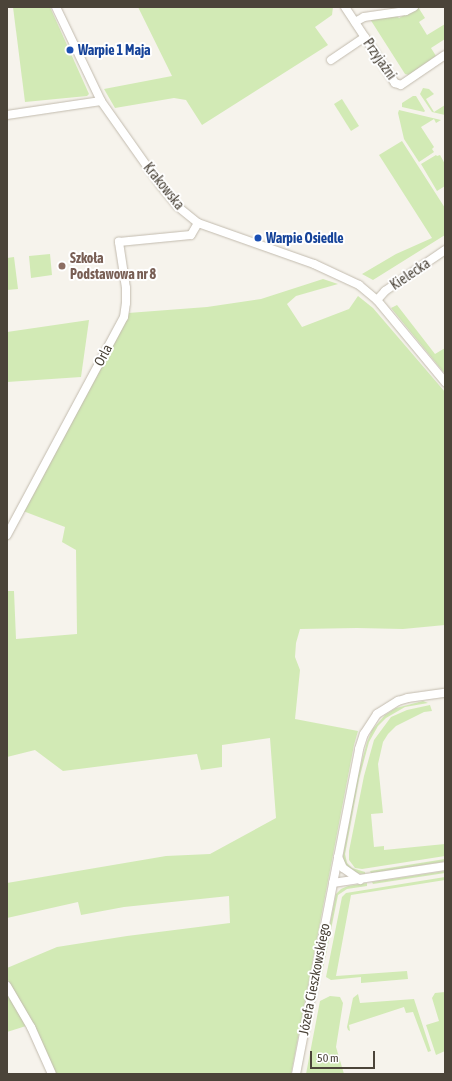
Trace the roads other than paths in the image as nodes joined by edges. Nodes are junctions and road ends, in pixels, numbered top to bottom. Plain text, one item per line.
1 (56, 7) edge
2 (346, 7) edge
3 (414, 7) edge
4 (355, 22) junction
5 (365, 38) junction
6 (445, 56) edge
7 (331, 60) dead end
8 (101, 101) junction
9 (7, 115) edge
10 (198, 224) junction
11 (445, 250) edge
12 (377, 300) junction
13 (445, 382) edge
14 (7, 535) edge
15 (445, 693) edge
16 (338, 856) junction
17 (445, 866) edge
18 (360, 880) junction
19 (332, 883) junction
20 (7, 986) edge
21 (52, 1074) edge
22 (296, 1074) edge

1 - 8 street, Krakowska
2 - 4 street, Przyjaźni
3 - 4 street
4 - 5 street, Przyjaźni
5 - 6 street, Przyjaźni
5 - 7 street
8 - 9 street
8 - 10 street, Krakowska
10 - 12 street, Krakowska
10 - 14 street, Orla
11 - 12 street, Kielecka
12 - 13 street, Krakowska
15 - 16 street, Józefa Cieszkowskiego
16 - 18 street
16 - 19 street, Józefa Cieszkowskiego
17 - 18 street
18 - 19 street
19 - 22 street, Józefa Cieszkowskiego
20 - 21 street

